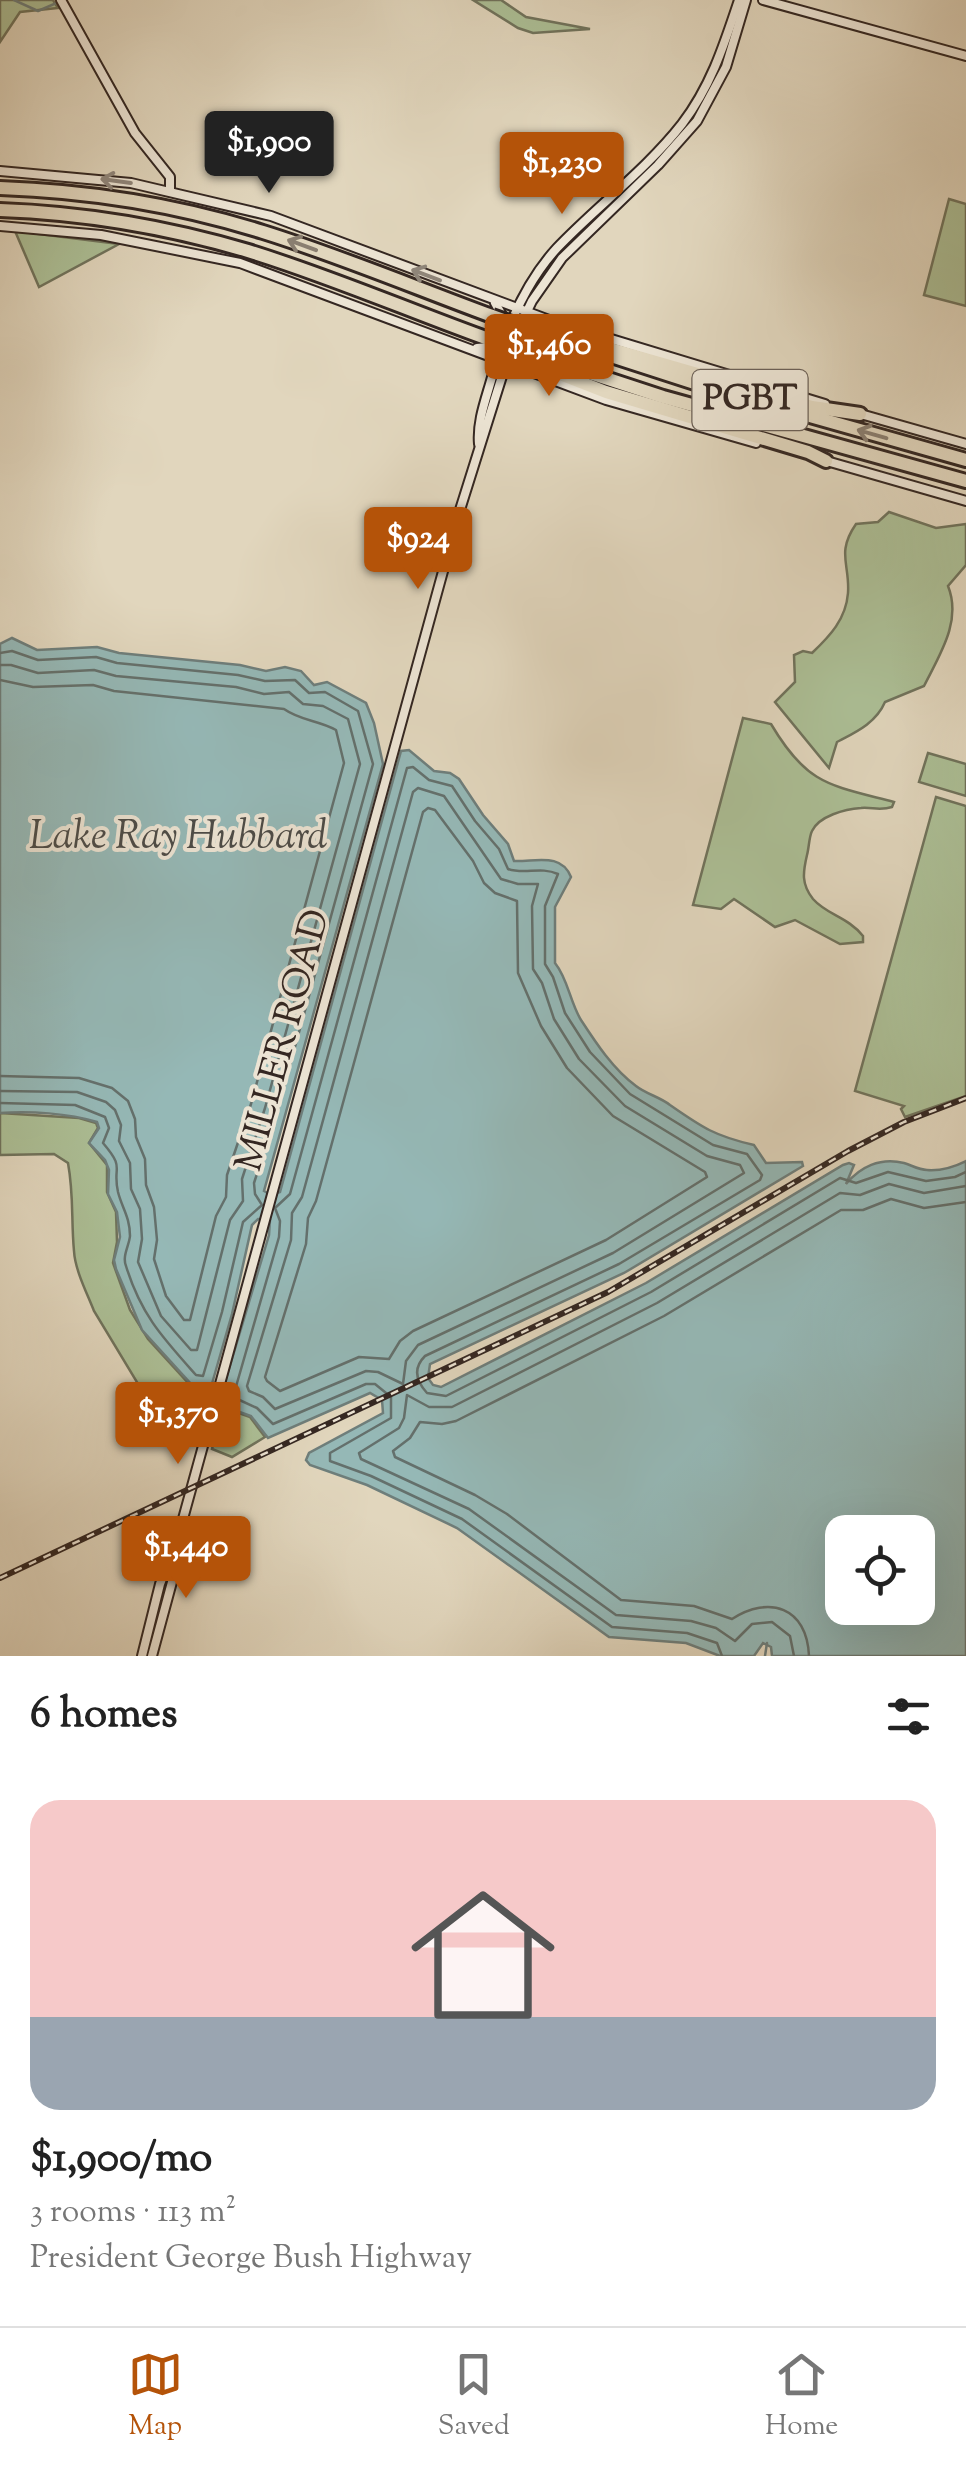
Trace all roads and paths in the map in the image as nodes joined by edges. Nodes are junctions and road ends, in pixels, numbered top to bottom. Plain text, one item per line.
1 (742, 0) edge
2 (762, 0) edge
3 (64, 4) edge
4 (966, 56) edge
5 (0, 171) edge
6 (0, 188) edge
7 (170, 190) junction
8 (0, 210) edge
9 (0, 226) edge
10 (492, 300) junction
11 (522, 310) junction
12 (552, 321) junction
13 (537, 332) junction
14 (472, 348) junction
15 (502, 360) junction
16 (530, 362) junction
17 (860, 414) junction
18 (966, 444) edge
19 (966, 460) edge
20 (826, 461) joint
21 (966, 481) edge
22 (966, 500) edge
23 (178, 1537) junction
24 (142, 1656) edge
25 (152, 1656) edge

1 - 11 main road, MILLER ROAD
2 - 4 main road
3 - 7 main road
7 -> 5 main road
13 -> 6 highway, PGBT, bridge
10 -> 7 main road
8 - 16 highway, PGBT, bridge
9 - 14 main road
10 - 11 main road
10 - 14 main road
11 - 12 main road
11 - 15 main road, MILLER ROAD
12 - 16 main road
12 - 17 main road
13 - 17 highway
19 -> 13 highway, PGBT
14 - 15 main road
15 - 16 main road
15 - 23 main road, MILLER ROAD
16 - 20 highway
16 - 21 highway, PGBT
17 - 18 main road
20 - 22 main road
23 - 24 main road, MILLER ROAD
23 - 25 main road, MILLER ROAD

